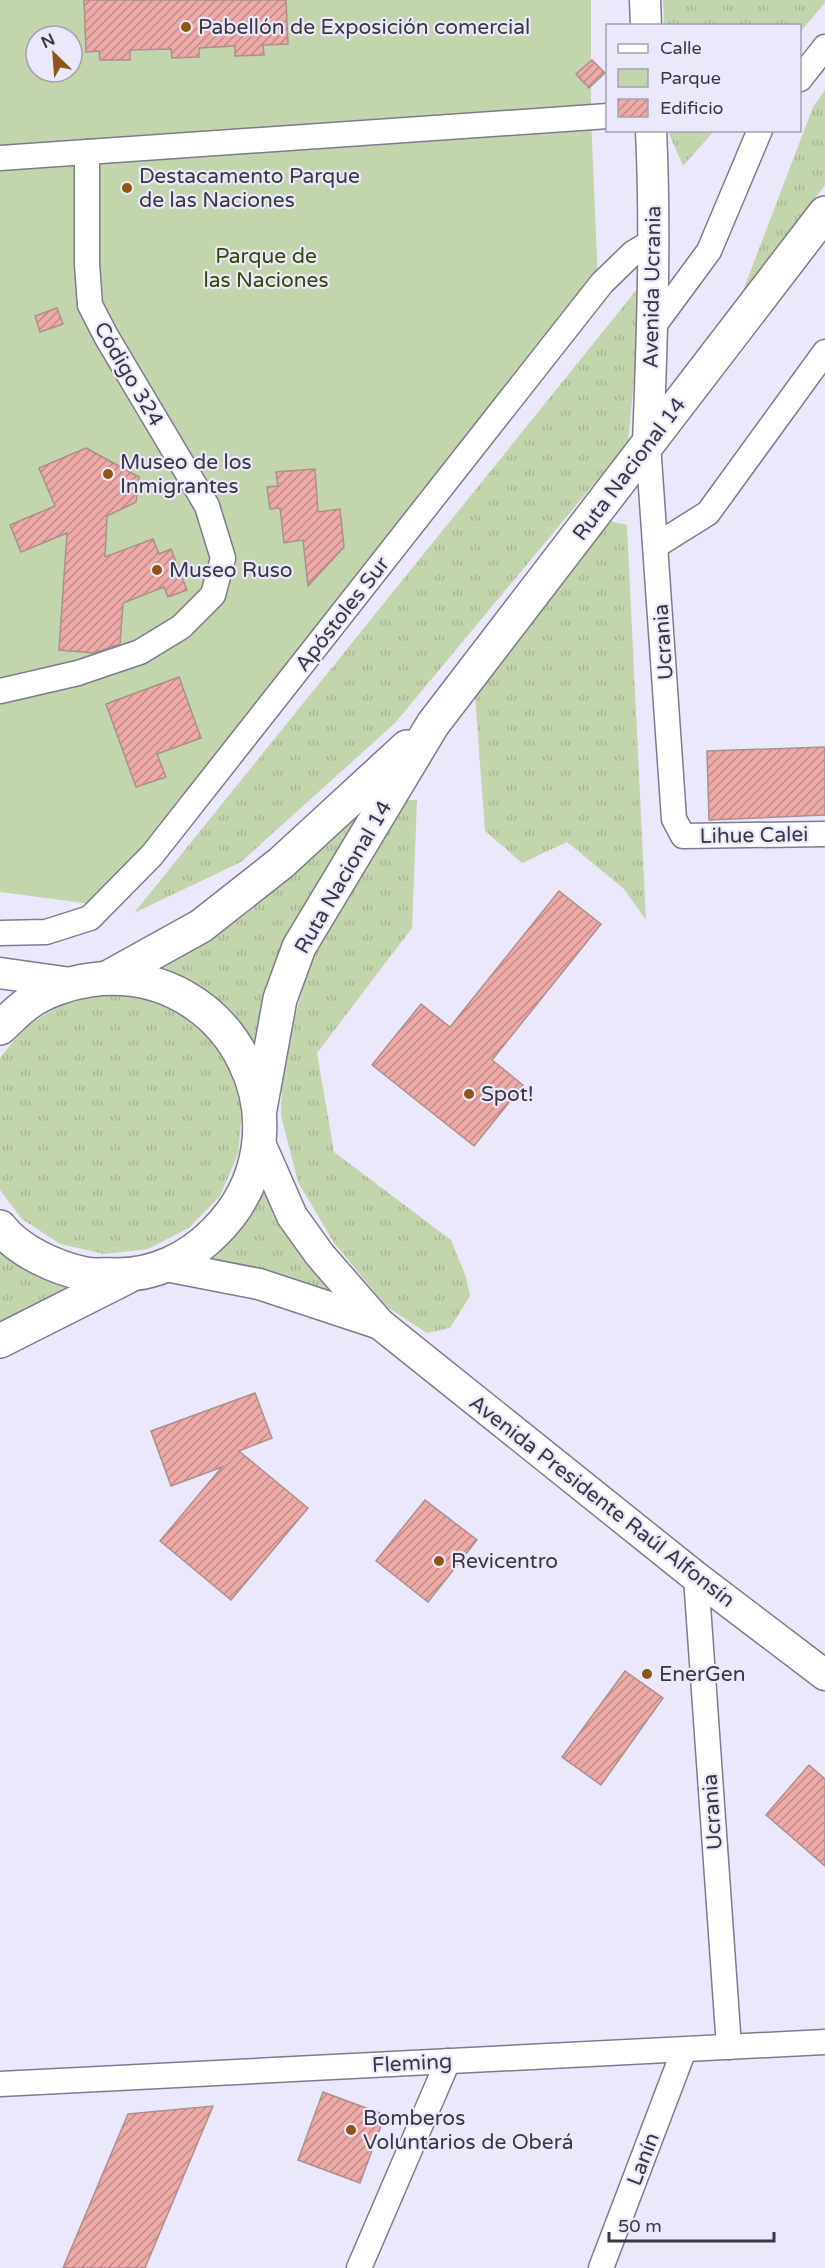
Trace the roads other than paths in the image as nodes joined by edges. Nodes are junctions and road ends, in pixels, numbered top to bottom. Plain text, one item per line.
1 (645, 0) edge
2 (646, 24) edge
3 (825, 47) edge
4 (801, 78) edge
5 (606, 116) edge
6 (651, 132) edge
7 (759, 132) edge
8 (87, 152) junction
9 (0, 158) edge
10 (825, 213) edge
11 (654, 241) junction
12 (653, 327) junction
13 (825, 352) edge
14 (648, 444) junction
15 (657, 545) junction
16 (0, 691) edge
17 (433, 724) junction
18 (825, 834) edge
19 (684, 837) joint
20 (0, 933) edge
21 (0, 973) edge
22 (109, 977) junction
23 (71, 983) junction
24 (0, 1028) edge
25 (260, 1109) junction
26 (260, 1143) junction
27 (0, 1227) edge
28 (166, 1266) junction
29 (133, 1275) junction
30 (380, 1324) junction
31 (0, 1341) edge
32 (696, 1576) junction
33 (825, 1675) edge
34 (825, 2042) edge
35 (729, 2047) junction
36 (684, 2050) junction
37 (448, 2061) junction
38 (0, 2084) edge
39 (359, 2268) edge
40 (601, 2268) edge

1 - 2 main road
3 - 4 street
5 - 8 street
6 - 11 main road, Avenida Ucrania
7 - 12 street
8 - 9 street
8 - 16 street, Código 324
10 - 14 highway, Ruta Nacional 14
11 - 12 main road, Avenida Ucrania
11 - 20 street, Apóstoles Sur
12 - 14 main road, Avenida Ucrania
13 - 15 street
14 - 15 street, Ucrania
14 - 17 highway, Ruta Nacional 14
15 - 19 street, Ucrania
17 - 22 highway, Ruta Nacional 14
17 - 25 highway, Ruta Nacional 14
18 - 19 street, Lihue Calei
21 - 23 main road
22 - 23 highway
22 - 25 highway
23 - 24 highway
25 - 26 highway
26 - 28 highway
26 - 30 main road, Avenida Presidente Raúl Alfonsín
27 - 29 highway
28 - 29 highway
28 - 30 main road, Avenida Presidente Raúl Alfonsín
29 - 31 highway
30 - 32 main road, Avenida Presidente Raúl Alfonsín
32 - 33 main road, Avenida Presidente Raúl Alfonsín
32 - 35 street, Ucrania
34 - 35 street, Fleming
35 - 36 street, Fleming
36 - 37 street, Fleming
36 - 40 street, Lanín
37 - 38 street, Fleming
37 - 39 street

